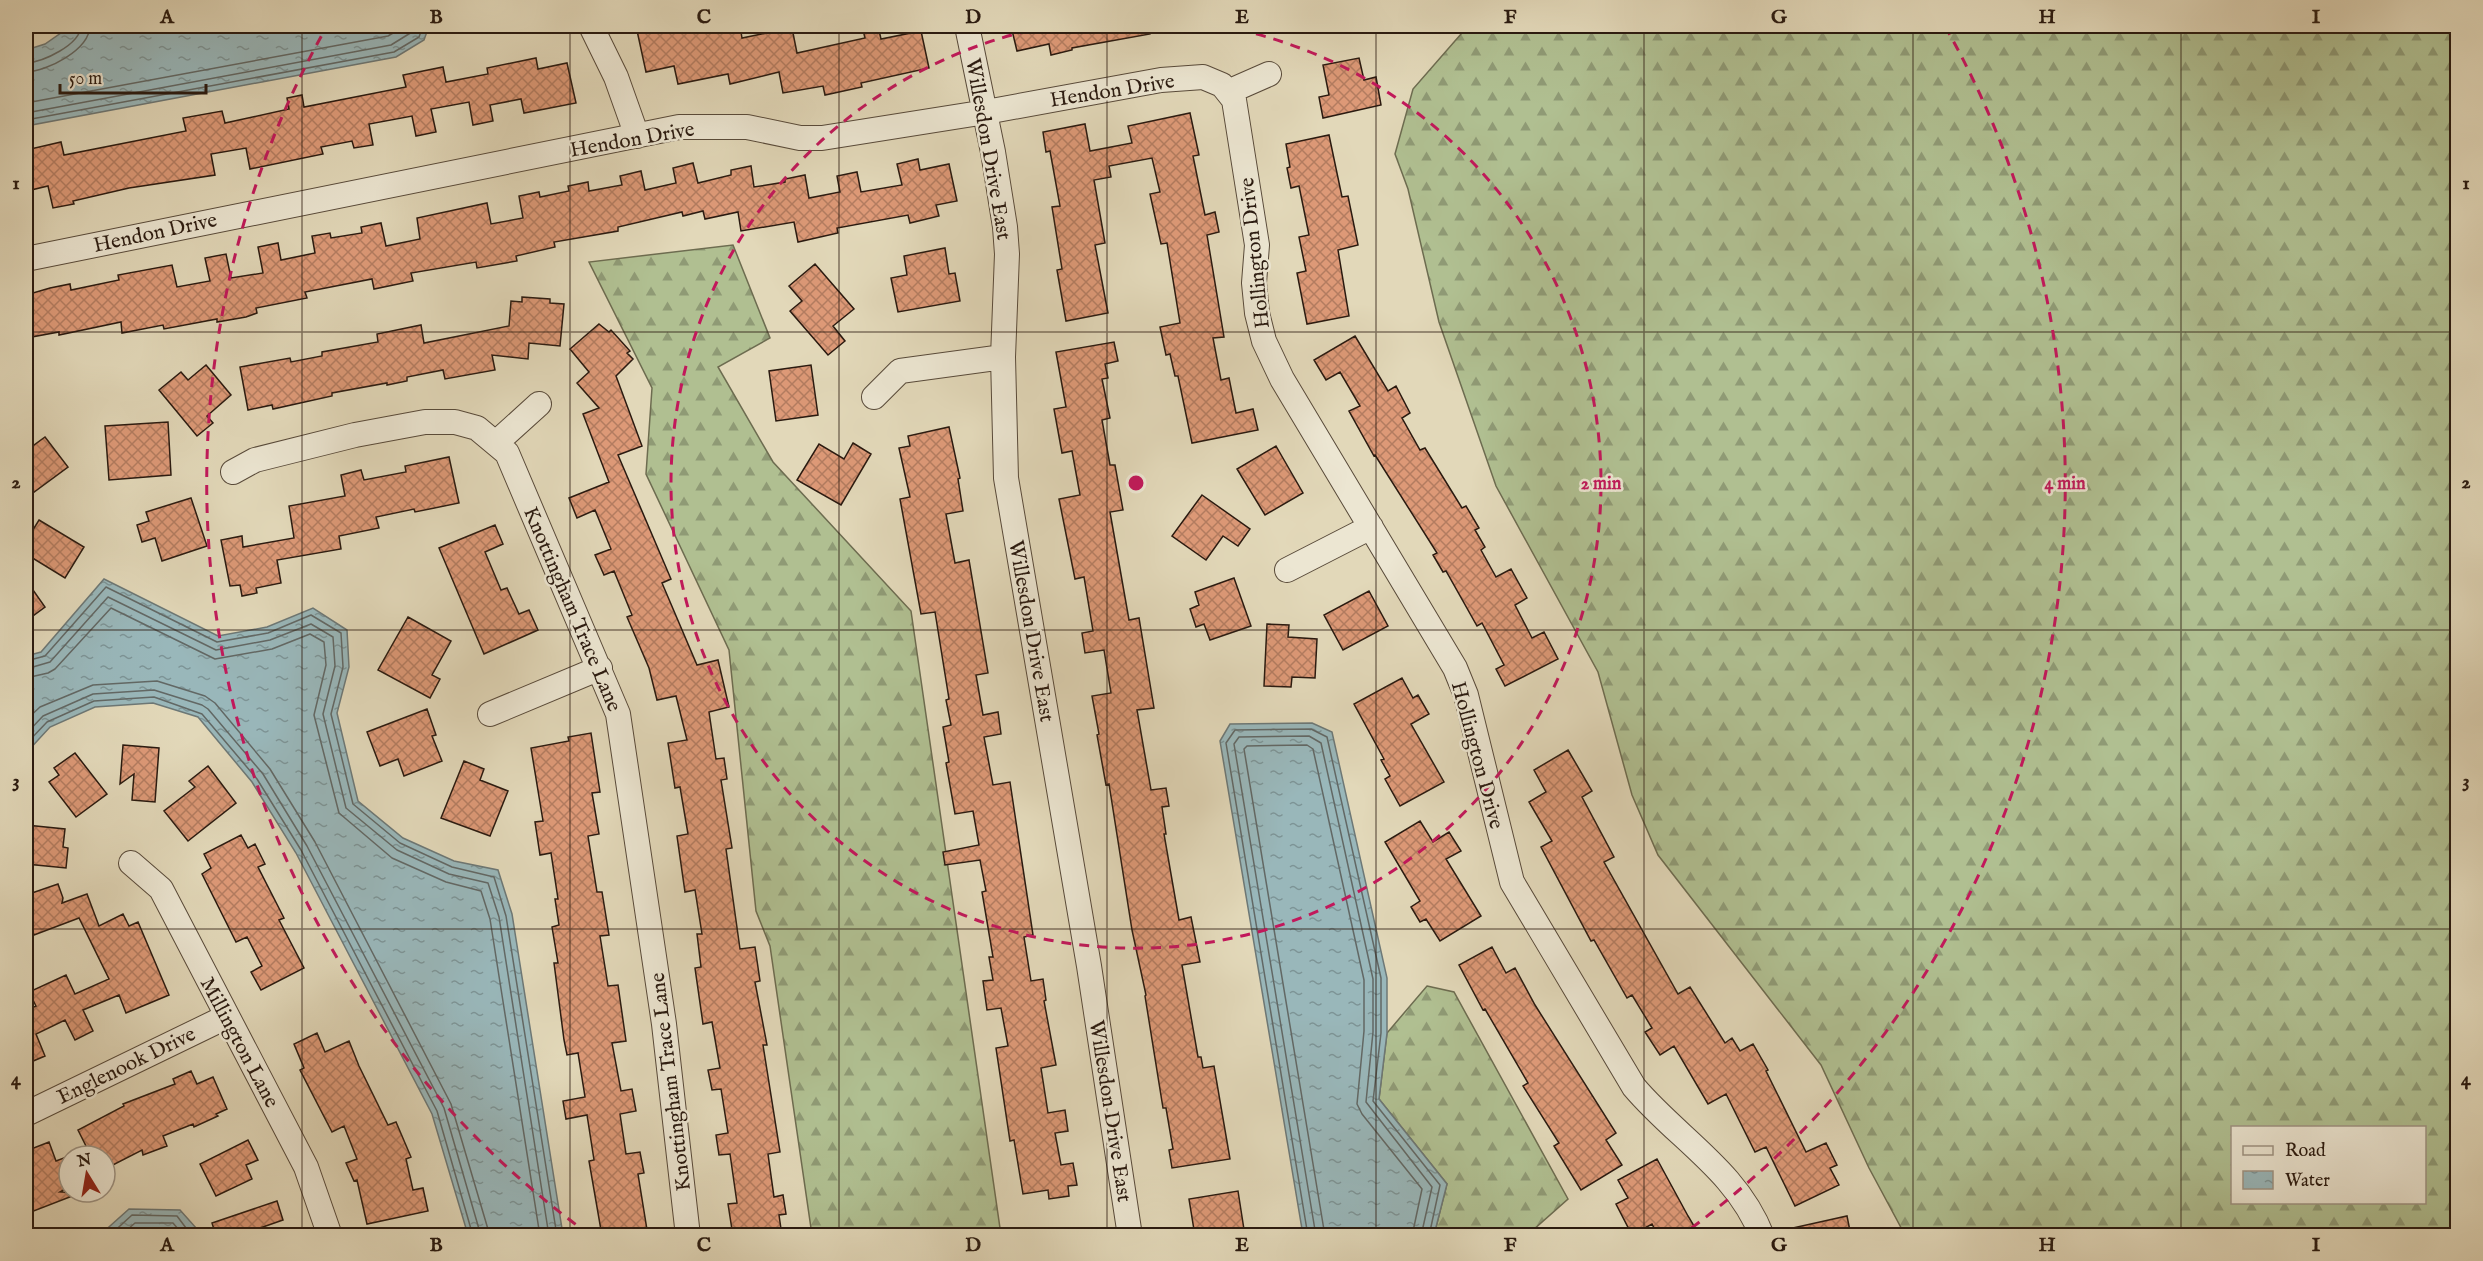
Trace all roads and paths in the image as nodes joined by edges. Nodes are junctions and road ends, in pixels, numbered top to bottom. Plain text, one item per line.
1 (591, 26) edge
2 (967, 26) edge
3 (1269, 74) dead end
4 (1231, 96) junction
5 (986, 112) junction
6 (637, 136) junction
7 (26, 259) edge
8 (1003, 357) junction
9 (874, 397) dead end
10 (539, 404) dead end
11 (496, 443) junction
12 (233, 472) dead end
13 (1371, 527) junction
14 (1287, 570) dead end
15 (600, 668) junction
16 (490, 714) dead end
17 (131, 862) dead end
18 (226, 1017) junction
19 (26, 1114) edge
20 (330, 1236) edge
21 (688, 1236) edge
22 (1130, 1236) edge
23 (1762, 1236) edge

1 - 6 street
2 - 5 street, Willesdon Drive East
3 - 4 street
4 - 5 street, Hendon Drive
4 - 13 street, Hollington Drive
5 - 6 street, Hendon Drive
5 - 8 street, Willesdon Drive East
6 - 7 street, Hendon Drive
8 - 9 street
8 - 22 street, Willesdon Drive East
10 - 11 street
11 - 12 street, Knottingham Trace Lane
11 - 15 street, Knottingham Trace Lane
13 - 14 street
13 - 23 street, Hollington Drive
15 - 16 street
15 - 21 street, Knottingham Trace Lane
17 - 18 street, Millington Lane
18 - 19 street, Englenook Drive
18 - 20 street, Millington Lane

